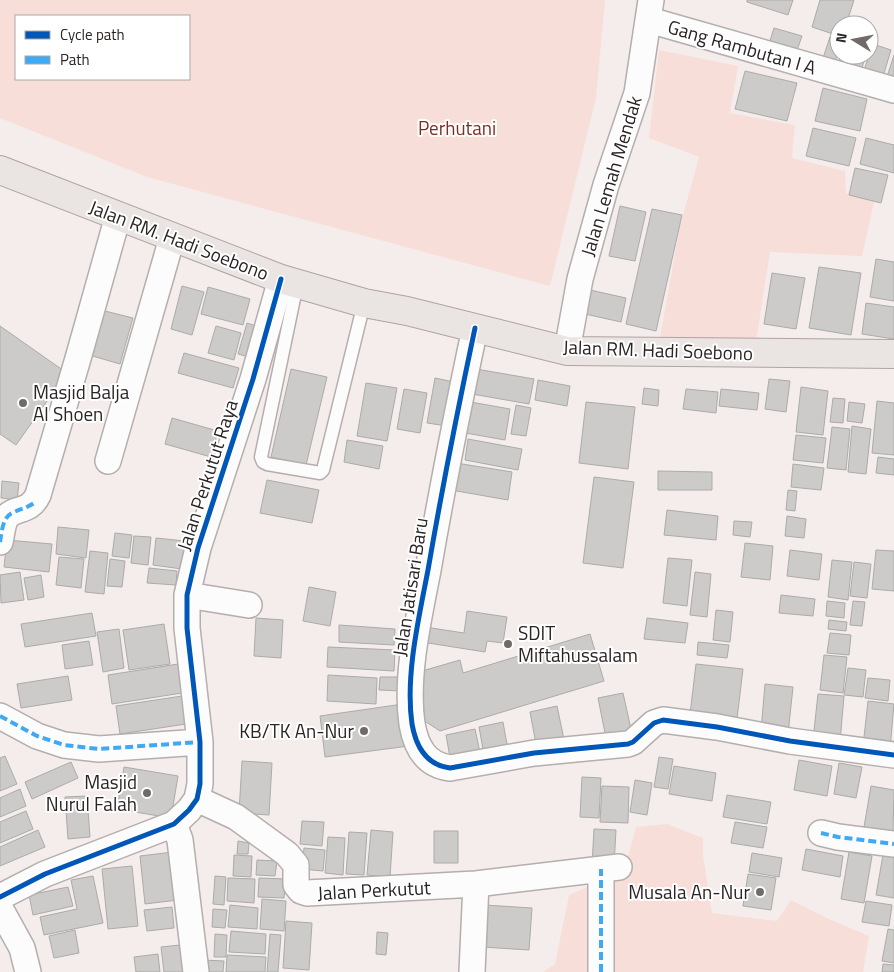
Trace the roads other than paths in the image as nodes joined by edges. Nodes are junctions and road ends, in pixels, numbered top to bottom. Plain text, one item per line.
1 (650, 10) edge
2 (894, 90) edge
3 (0, 170) edge
4 (118, 216) junction
5 (172, 238) junction
6 (289, 282) junction
7 (364, 303) junction
8 (474, 328) junction
9 (567, 351) junction
10 (894, 354) edge
11 (108, 461) dead end
12 (0, 542) edge
13 (187, 595) junction
14 (249, 605) dead end
15 (0, 716) edge
16 (200, 742) junction
17 (894, 755) edge
18 (197, 799) junction
19 (174, 824) junction
20 (821, 833) dead end
21 (894, 844) edge
22 (476, 884) junction
23 (0, 897) edge
24 (0, 908) edge
25 (28, 972) edge
26 (196, 972) edge
27 (472, 972) edge
28 (601, 972) edge

1 - 2 street, Gang Rambutan I A
1 - 9 street, Jalan Lemah Mendak
3 - 4 main road, Jalan RM. Hadi Soebono
4 - 5 main road, Jalan RM. Hadi Soebono
4 - 12 street
5 - 6 main road, Jalan RM. Hadi Soebono
5 - 11 street
6 - 7 main road, Jalan RM. Hadi Soebono
6 - 7 lane
6 - 13 street, Jalan Perkutut Raya
7 - 8 main road, Jalan RM. Hadi Soebono
8 - 9 main road, Jalan RM. Hadi Soebono
8 - 17 street, Jalan Jatisari Baru
9 - 10 main road, Jalan RM. Hadi Soebono
13 - 14 street
13 - 16 street, Jalan Perkutut Raya
15 - 16 street
16 - 18 street, Jalan Perkutut Raya
18 - 19 street
18 - 22 street, Jalan Perkutut
19 - 23 street
19 - 26 street
20 - 21 street
22 - 27 street
22 - 28 street
24 - 25 street

